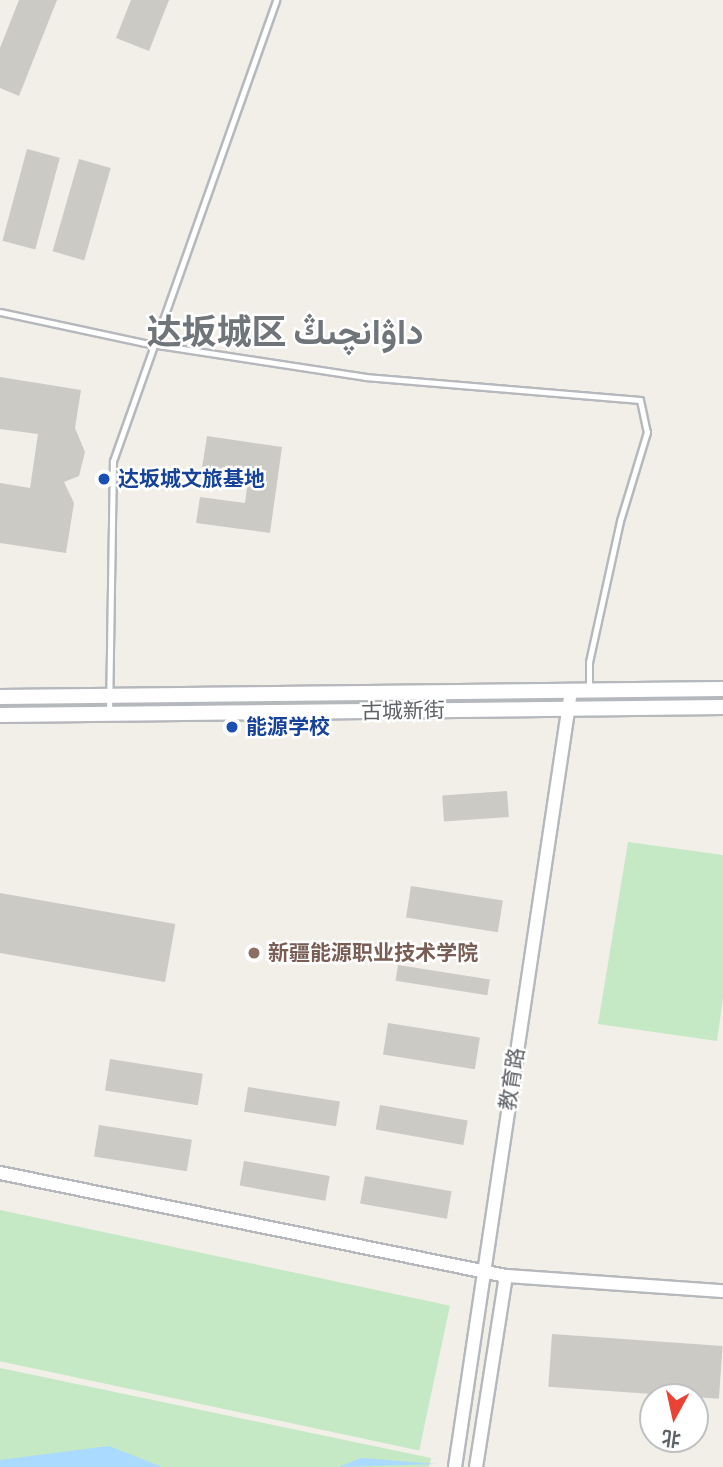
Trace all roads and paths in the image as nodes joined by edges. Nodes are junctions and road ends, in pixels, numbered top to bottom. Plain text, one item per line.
1 (276, 0) edge
2 (0, 312) edge
3 (153, 345) junction
4 (723, 689) edge
5 (571, 691) junction
6 (589, 691) junction
7 (109, 696) junction
8 (0, 697) edge
9 (723, 707) edge
10 (568, 709) junction
11 (109, 714) junction
12 (0, 715) edge
13 (0, 1173) edge
14 (483, 1272) junction
15 (506, 1276) junction
16 (723, 1291) edge
17 (455, 1467) edge
18 (476, 1467) edge

1 - 3 lane
2 - 3 lane
3 - 6 lane
3 - 7 lane
4 - 6 main road, 古城新街
5 - 6 main road, 古城新街
5 - 7 main road, 古城新街
5 - 10 street, 教育路
7 - 8 main road, 古城新街
7 - 11 lane
9 - 10 main road, 古城新街
10 - 11 main road, 古城新街
10 - 14 street, 教育路
11 - 12 main road, 古城新街
13 - 14 street
14 - 15 street
14 - 17 street, 教育路
15 - 16 street
15 - 18 street

